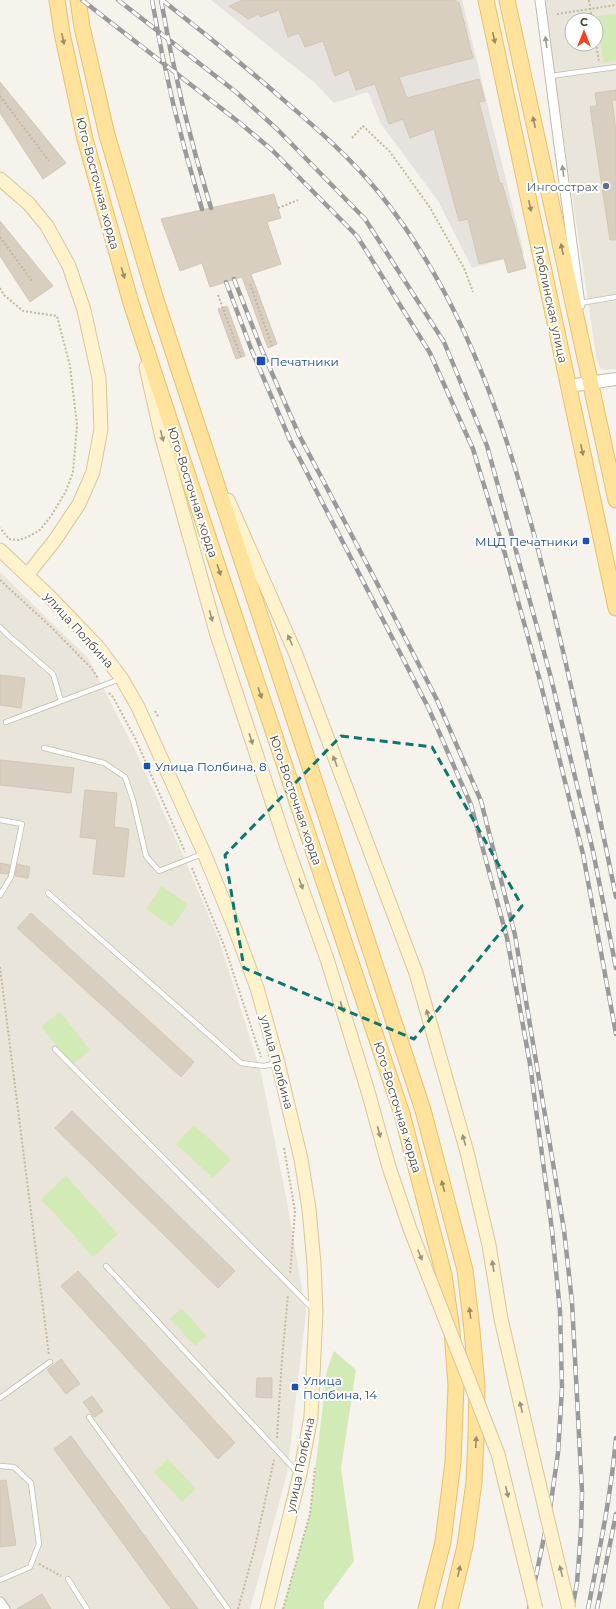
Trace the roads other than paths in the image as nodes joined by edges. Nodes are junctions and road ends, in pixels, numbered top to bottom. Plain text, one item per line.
1 (57, 0) edge
2 (78, 0) edge
3 (486, 0) edge
4 (507, 0) edge
5 (540, 0) edge
6 (616, 66) edge
7 (551, 76) junction
8 (0, 179) edge
9 (616, 297) edge
10 (131, 303) junction
11 (580, 303) junction
12 (584, 348) junction
13 (616, 379) edge
14 (592, 382) junction
15 (569, 386) junction
16 (206, 450) junction
17 (616, 500) edge
18 (0, 550) edge
19 (28, 574) junction
20 (616, 608) edge
21 (0, 626) edge
22 (122, 679) junction
23 (61, 701) junction
24 (6, 722) dead end
25 (44, 748) dead end
26 (0, 820) edge
27 (204, 853) junction
28 (48, 893) dead end
29 (0, 895) edge
30 (55, 1049) dead end
31 (278, 1063) junction
32 (106, 1266) dead end
33 (316, 1312) junction
34 (50, 1362) road end
35 (0, 1398) edge
36 (89, 1417) dead end
37 (0, 1466) edge
38 (300, 1474) junction
39 (68, 1579) road end
40 (0, 1580) edge
41 (0, 1602) edge
42 (5, 1609) edge
43 (87, 1609) edge
44 (228, 1609) edge
45 (267, 1609) edge
46 (426, 1609) edge
47 (450, 1609) edge
48 (536, 1609) edge
49 (569, 1609) edge

1 -> 10 main road, Юго-Восточная хорда
2 - 16 main road, Юго-Восточная хорда
3 -> 15 main road, Люблинская улица
12 -> 4 main road, Люблинская улица
7 -> 5 street
6 - 7 lane
11 -> 7 street
8 - 19 main road
9 - 11 lane
10 -> 46 main road, Юго-Восточная хорда
10 -> 48 main road, bridge
11 - 12 street
12 - 14 main road, Люблинская улица
13 - 14 street
14 - 15 street
14 - 17 main road, Люблинская улица
15 -> 20 main road, Люблинская улица
47 -> 16 main road, Юго-Восточная хорда
49 -> 16 main road, bridge
18 - 19 main road, улица Полбина
19 - 22 main road, улица Полбина
21 - 23 lane
22 - 23 lane
22 - 27 main road, улица Полбина
23 - 24 lane
25 - 27 lane
26 - 29 lane
27 - 31 main road, улица Полбина
28 - 31 lane
30 - 33 lane
31 - 33 main road, улица Полбина
32 - 38 lane
33 - 38 main road, улица Полбина
34 - 35 lane
36 - 44 lane
37 - 40 lane
38 - 45 main road, улица Полбина
39 - 43 lane
41 - 42 street

